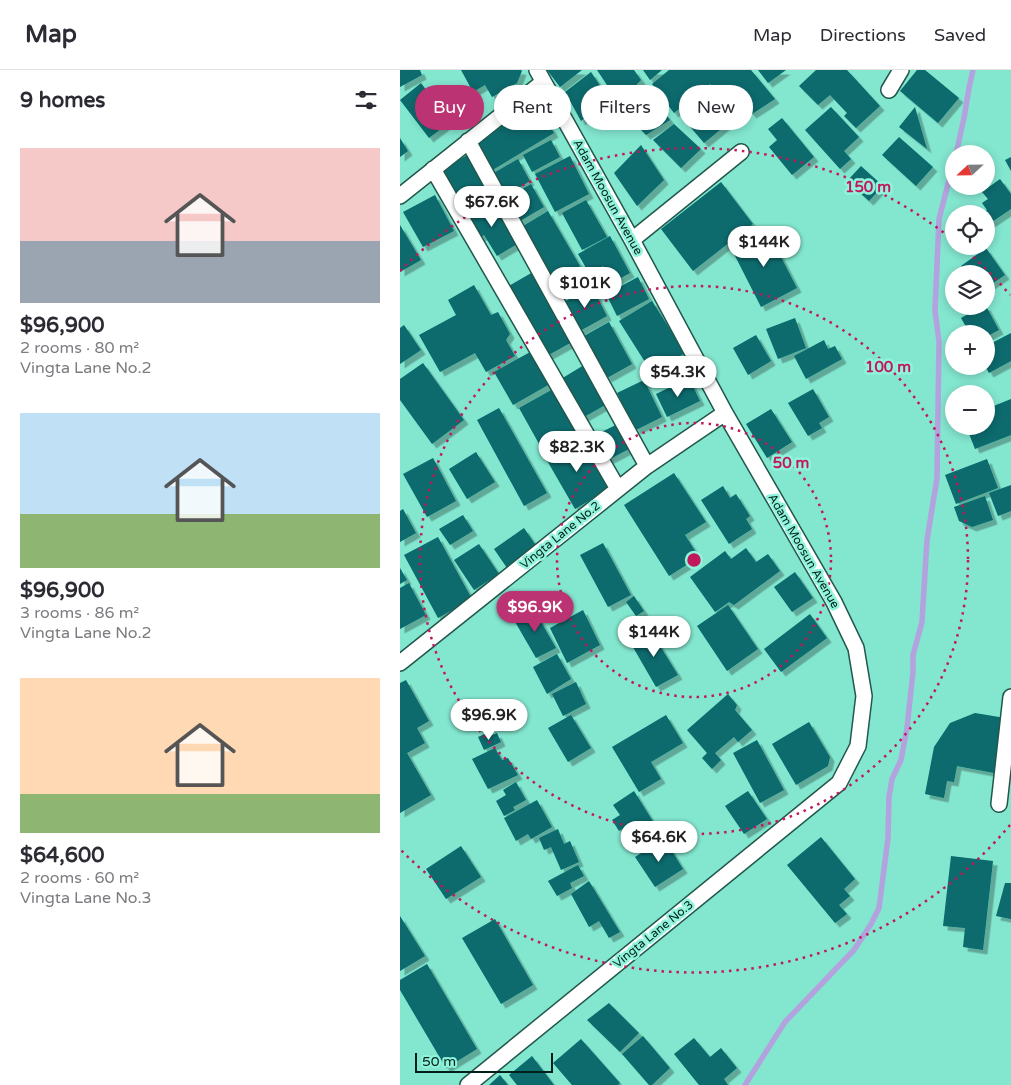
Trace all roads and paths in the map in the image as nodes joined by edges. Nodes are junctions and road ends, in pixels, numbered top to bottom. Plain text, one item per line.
1 (901, 70) edge
2 (540, 76) edge
3 (889, 90) dead end
4 (468, 141) junction
5 (741, 152) dead end
6 (433, 169) junction
7 (400, 196) edge
8 (632, 240) junction
9 (725, 413) junction
10 (647, 466) junction
11 (618, 489) junction
12 (400, 663) edge
13 (1011, 697) edge
14 (839, 783) joint
15 (999, 804) dead end
16 (468, 1085) edge

1 - 3 street
2 - 4 street
2 - 8 street, Adam Moosun Avenue
4 - 6 street
4 - 10 street
5 - 8 street
6 - 7 street
6 - 11 street
8 - 9 street, Adam Moosun Avenue
9 - 10 street, Vingta Lane No.2
9 - 14 street, Adam Moosun Avenue
10 - 11 street, Vingta Lane No.2
11 - 12 street, Vingta Lane No.2
13 - 15 street
14 - 16 street, Vingta Lane No.3

